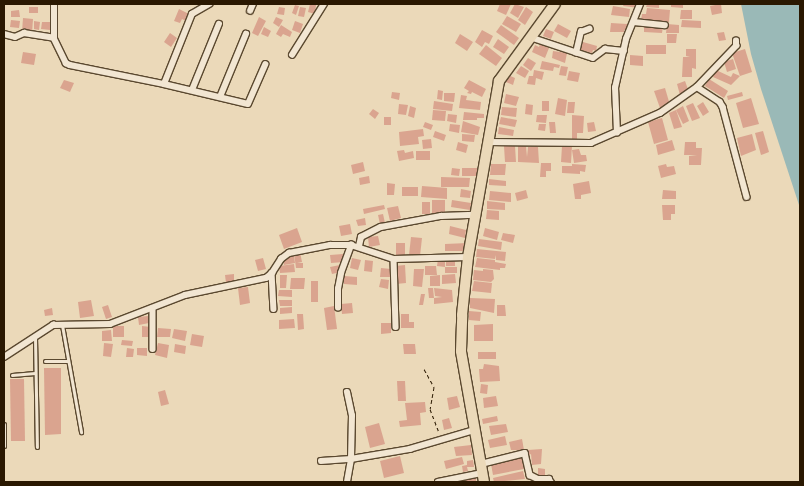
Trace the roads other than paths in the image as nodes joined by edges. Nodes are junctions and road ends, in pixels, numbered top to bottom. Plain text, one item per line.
1 (54, 4) edge
2 (209, 4) edge
3 (252, 4) edge
4 (324, 4) edge
5 (555, 4) edge
6 (640, 4) edge
7 (250, 11) dead end
8 (634, 22) junction
9 (219, 24) dead end
10 (665, 25) dead end
11 (589, 29) dead end
12 (4, 34) edge
13 (246, 34) dead end
14 (530, 37) junction
15 (54, 38) junction
16 (736, 41) dead end
17 (624, 52) junction
18 (576, 53) junction
19 (292, 56) dead end
20 (265, 65) dead end
21 (164, 84) junction
22 (697, 87) junction
23 (192, 90) junction
24 (220, 97) junction
25 (617, 133) junction
26 (487, 142) junction
27 (747, 197) dead end
28 (475, 215) junction
29 (351, 245) junction
30 (358, 246) junction
31 (468, 257) junction
32 (394, 259) junction
33 (272, 273) junction
34 (152, 308) junction
35 (338, 308) dead end
36 (274, 309) dead end
37 (62, 324) junction
38 (396, 327) dead end
39 (35, 336) junction
40 (153, 350) dead end
41 (4, 358) edge
42 (45, 361) dead end
43 (68, 361) junction
44 (36, 373) junction
45 (12, 375) dead end
46 (348, 393) dead end
47 (4, 424) edge
48 (474, 430) junction
49 (80, 432) dead end
50 (4, 446) edge
51 (37, 447) dead end
52 (351, 459) junction
53 (321, 461) dead end
54 (482, 473) edge
55 (347, 482) edge
56 (438, 482) edge
57 (551, 482) edge

1 - 15 street
2 - 21 street
3 - 7 street
4 - 19 street
5 - 14 highway
6 - 8 street
8 - 10 street
8 - 17 street
9 - 23 street
11 - 18 street
12 - 15 street
13 - 24 street
14 - 18 street
14 - 26 highway
15 - 21 street
16 - 22 street
17 - 18 street
17 - 25 street
20 - 24 street
21 - 23 street
22 - 25 street
22 - 27 street
23 - 24 street
25 - 26 street
26 - 28 highway
28 - 30 street
28 - 31 highway
29 - 30 street
29 - 33 street
29 - 35 street
30 - 32 street
31 - 32 street
31 - 48 highway
32 - 38 street
33 - 34 street
33 - 36 street
34 - 37 street
34 - 40 street
37 - 39 street
37 - 43 lane
39 - 41 street
39 - 44 lane
42 - 43 lane
43 - 49 lane
44 - 45 lane
44 - 51 lane
46 - 52 street
47 - 50 lane
48 - 52 street
48 - 54 highway
52 - 53 street
52 - 55 street
54 - 56 street
54 - 57 street

